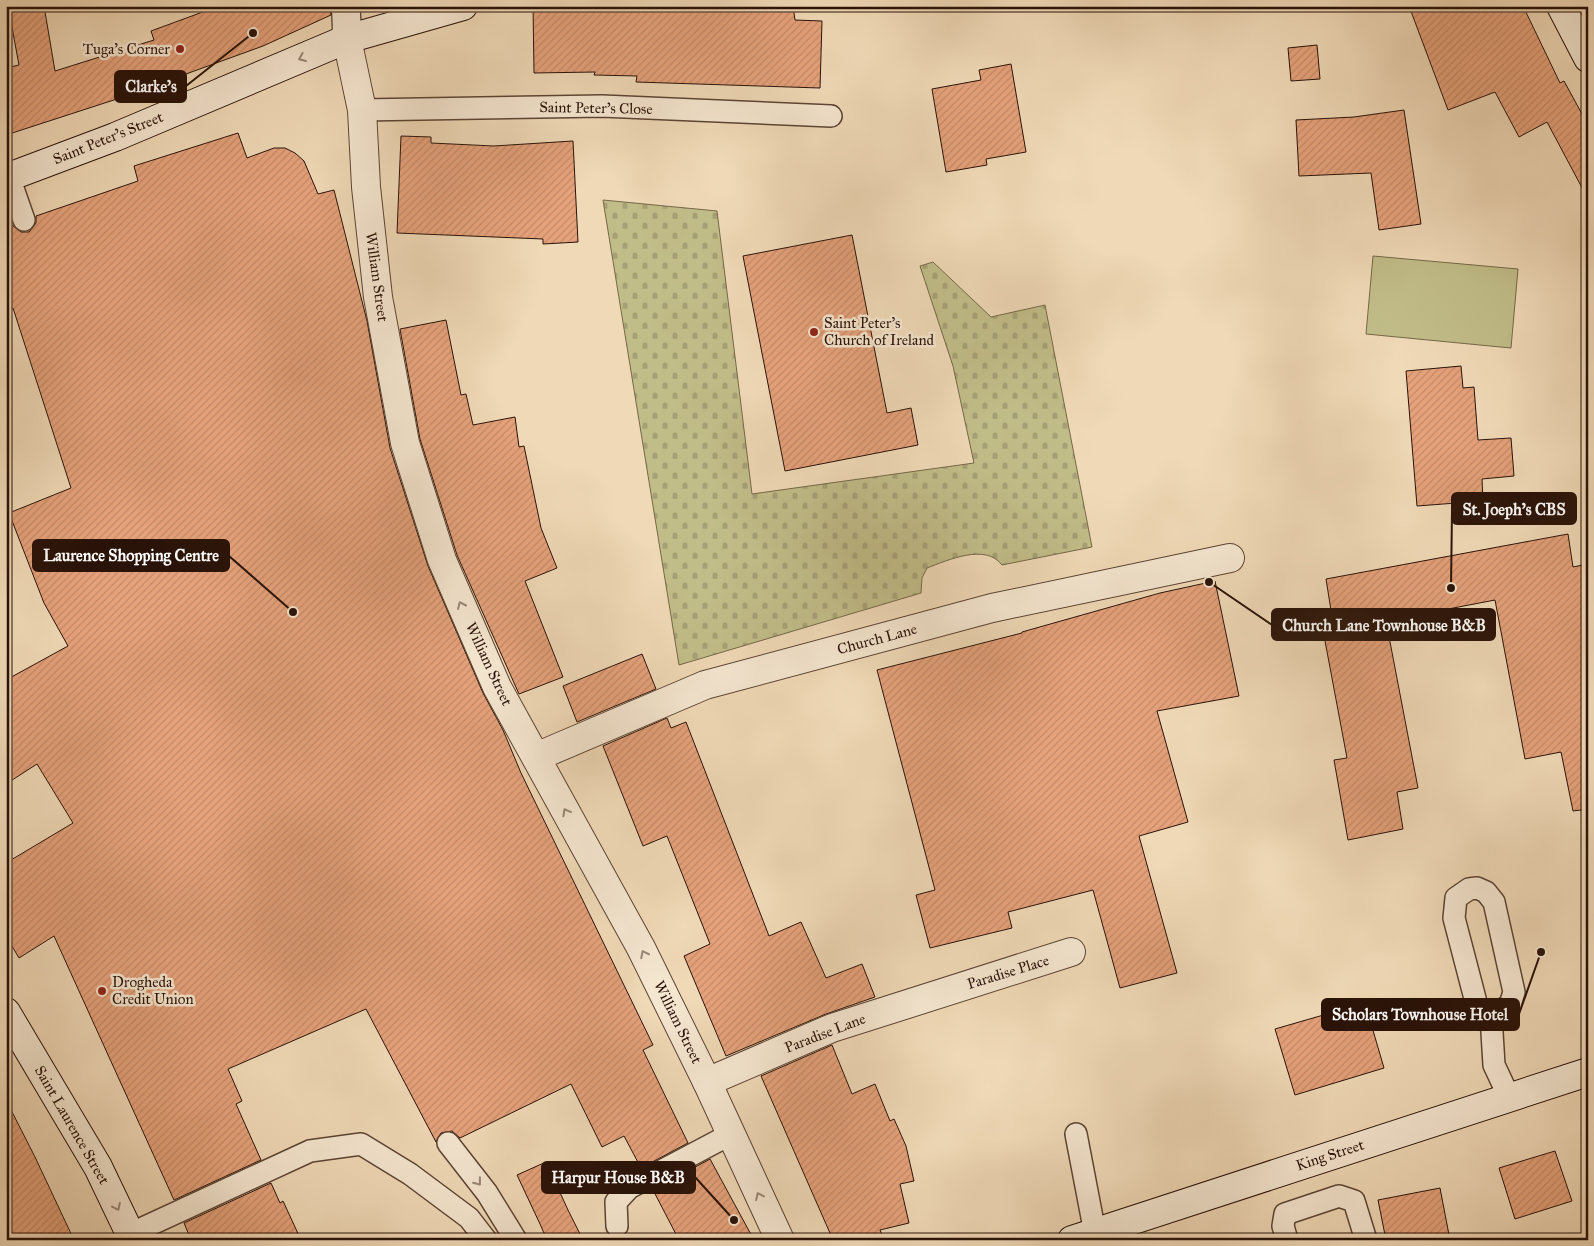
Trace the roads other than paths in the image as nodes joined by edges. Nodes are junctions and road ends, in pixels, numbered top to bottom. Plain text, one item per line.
1 (346, 6) edge
2 (463, 6) edge
3 (1561, 6) edge
4 (347, 39) junction
5 (1588, 58) edge
6 (362, 110) junction
7 (831, 116) dead end
8 (8, 177) edge
9 (24, 220) dead end
10 (1230, 558) dead end
11 (536, 757) junction
12 (1071, 952) dead end
13 (946, 991) joint
14 (6, 1012) edge
15 (1491, 1016) junction
16 (1588, 1072) edge
17 (707, 1082) junction
18 (1509, 1098) junction
19 (730, 1134) junction
20 (1076, 1134) dead end
21 (448, 1143) dead end
22 (617, 1226) dead end
23 (131, 1237) edge
24 (1084, 1237) edge
25 (486, 1240) edge
26 (516, 1240) edge
27 (780, 1240) edge
28 (1286, 1240) edge
29 (1366, 1240) edge

1 - 4 street, William Street
2 - 4 street, Saint Peter's Street
3 - 5 street
4 - 6 street, William Street
4 -> 8 street, Saint Peter's Street
6 - 7 lane, Saint Peter's Close
11 -> 6 street, William Street
8 - 9 lane
10 - 11 street, Church Lane
17 -> 11 street, William Street
12 - 13 street, Paradise Place
13 - 17 street, Paradise Lane
14 -> 23 street, Saint Laurence Street
15 - 15 lane
15 - 18 lane
16 - 18 street, King Street
17 - 19 street, William Street
18 - 24 street, King Street
19 - 22 lane
27 -> 19 street, William Street
20 - 24 lane
21 -> 26 lane
23 - 25 lane
28 - 29 lane

